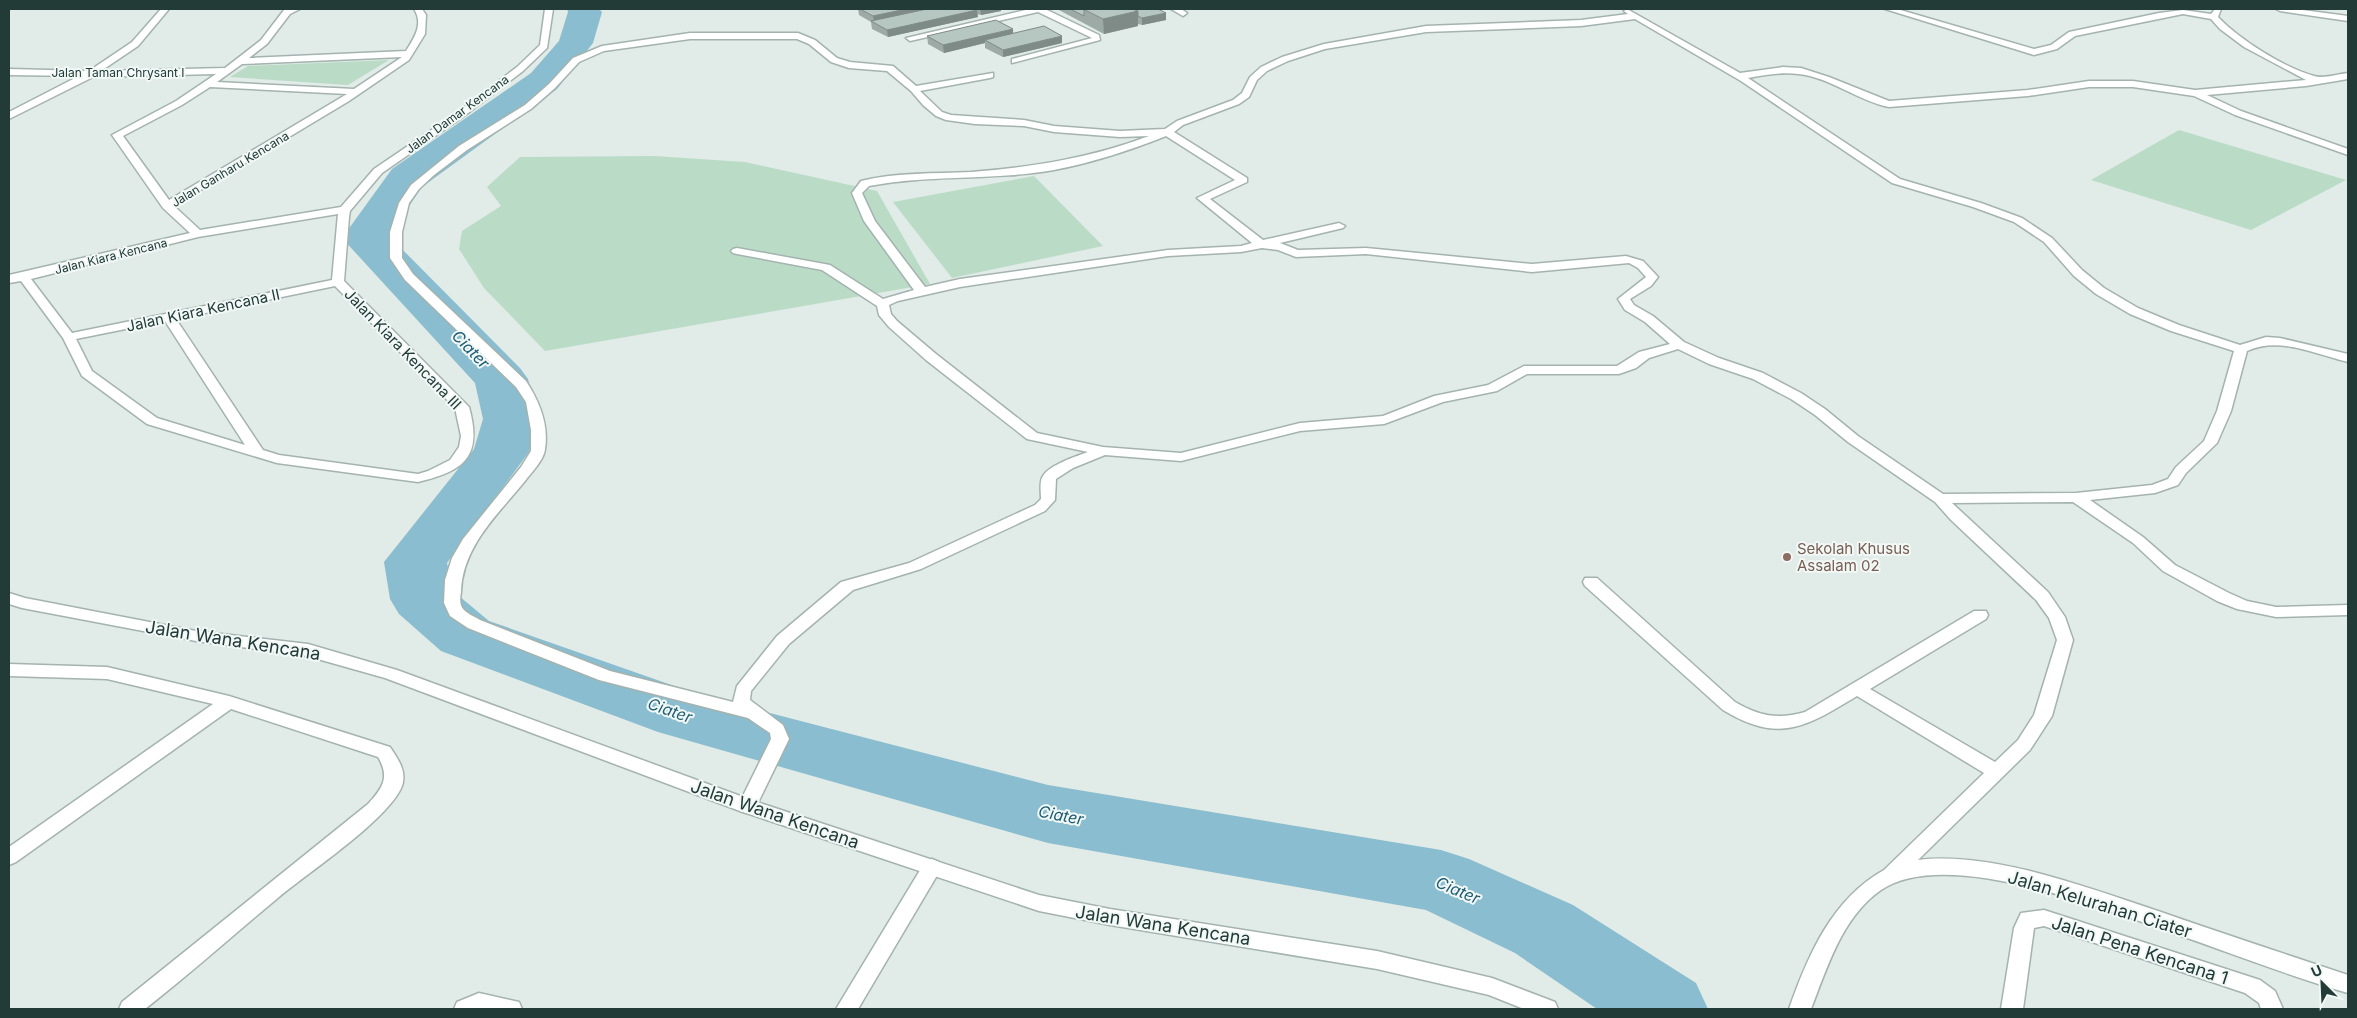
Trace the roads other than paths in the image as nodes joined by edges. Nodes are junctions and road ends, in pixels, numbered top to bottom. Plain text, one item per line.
1 (164, 9) edge
2 (296, 9) edge
3 (418, 9) edge
4 (548, 9) edge
5 (1040, 9) edge
6 (1889, 9) edge
7 (2220, 9) edge
8 (2280, 9) edge
9 (1632, 11) edge
10 (2214, 17) junction
11 (2348, 19) edge
12 (910, 38) dead end
13 (408, 54) junction
14 (240, 61) junction
15 (1015, 61) dead end
16 (2348, 68) edge
17 (9, 72) edge
18 (227, 72) junction
19 (91, 74) junction
20 (990, 75) dead end
21 (2348, 75) edge
22 (1738, 76) junction
23 (2314, 80) junction
24 (208, 84) junction
25 (914, 89) junction
26 (355, 92) junction
27 (2195, 93) junction
28 (9, 116) edge
29 (1167, 132) junction
30 (2348, 152) edge
31 (167, 206) junction
32 (345, 210) junction
33 (1339, 226) dead end
34 (198, 234) junction
35 (1261, 244) junction
36 (737, 251) dead end
37 (24, 277) junction
38 (9, 279) edge
39 (338, 282) junction
40 (920, 291) junction
41 (883, 304) junction
42 (168, 317) junction
43 (69, 337) junction
44 (1679, 345) junction
45 (2241, 349) junction
46 (2348, 358) edge
47 (1103, 451) junction
48 (258, 454) junction
49 (2076, 497) junction
50 (1940, 499) junction
51 (1591, 582) dead end
52 (9, 598) edge
53 (2348, 610) edge
54 (1980, 616) dead end
55 (9, 670) edge
56 (1856, 688) junction
57 (229, 702) junction
58 (749, 712) junction
59 (1997, 772) junction
60 (747, 806) junction
61 (9, 856) edge
62 (932, 867) junction
63 (1891, 875) junction
64 (2348, 984) edge
65 (130, 1009) edge
66 (464, 1009) edge
67 (511, 1009) edge
68 (847, 1009) edge
69 (1547, 1009) edge
70 (1800, 1009) edge
71 (2012, 1009) edge
72 (2272, 1009) edge

1 - 19 street
2 - 14 street
3 - 13 street, Jalan Ganharu Kencana
4 - 32 street, Jalan Damar Kencana
5 - 12 street
5 - 15 street
6 - 10 street
7 - 10 street
8 - 11 street
9 - 22 street
9 - 29 street
10 - 23 street
13 - 14 street
13 - 26 street, Jalan Ganharu Kencana
14 - 18 street
16 - 21 street
17 - 19 street, Jalan Taman Chrysant I
18 - 19 street, Jalan Taman Chrysant I
18 - 24 street
19 - 28 street
20 - 25 street
21 - 23 street
22 - 27 street
22 - 45 street
23 - 27 street
24 - 26 street
24 - 31 street
25 - 29 street
25 - 58 street
26 - 31 street, Jalan Ganharu Kencana
27 - 30 street
29 - 35 street
29 - 40 street
31 - 34 street, Jalan Ganharu Kencana
32 - 34 street
32 - 39 street, Jalan Kiara Kencana III
33 - 35 street
34 - 37 street, Jalan Kiara Kencana
35 - 40 street
35 - 44 street
36 - 41 street
37 - 38 street, Jalan Kiara Kencana
37 - 43 street, Jalan Kiara Kencana III
39 - 42 street, Jalan Kiara Kencana II
39 - 48 street, Jalan Kiara Kencana III
40 - 41 street
41 - 47 street
42 - 43 street, Jalan Kiara Kencana II
42 - 48 street
43 - 48 street, Jalan Kiara Kencana III
44 - 47 street
44 - 50 street
45 - 46 street
45 - 49 street
47 - 58 street
49 - 50 street
49 - 53 street
50 - 59 street
51 - 56 street
52 - 60 street, Jalan Wana Kencana
54 - 56 street
55 - 57 street
56 - 59 street
57 - 61 street
57 - 65 street
58 - 60 street
59 - 63 street
60 - 62 street, Jalan Wana Kencana
62 - 68 street
62 - 69 street, Jalan Wana Kencana
63 - 64 street, Jalan Kelurahan Ciater
63 - 70 street, Jalan Kelurahan Ciater
66 - 67 street
71 - 72 street, Jalan Pena Kencana 1

